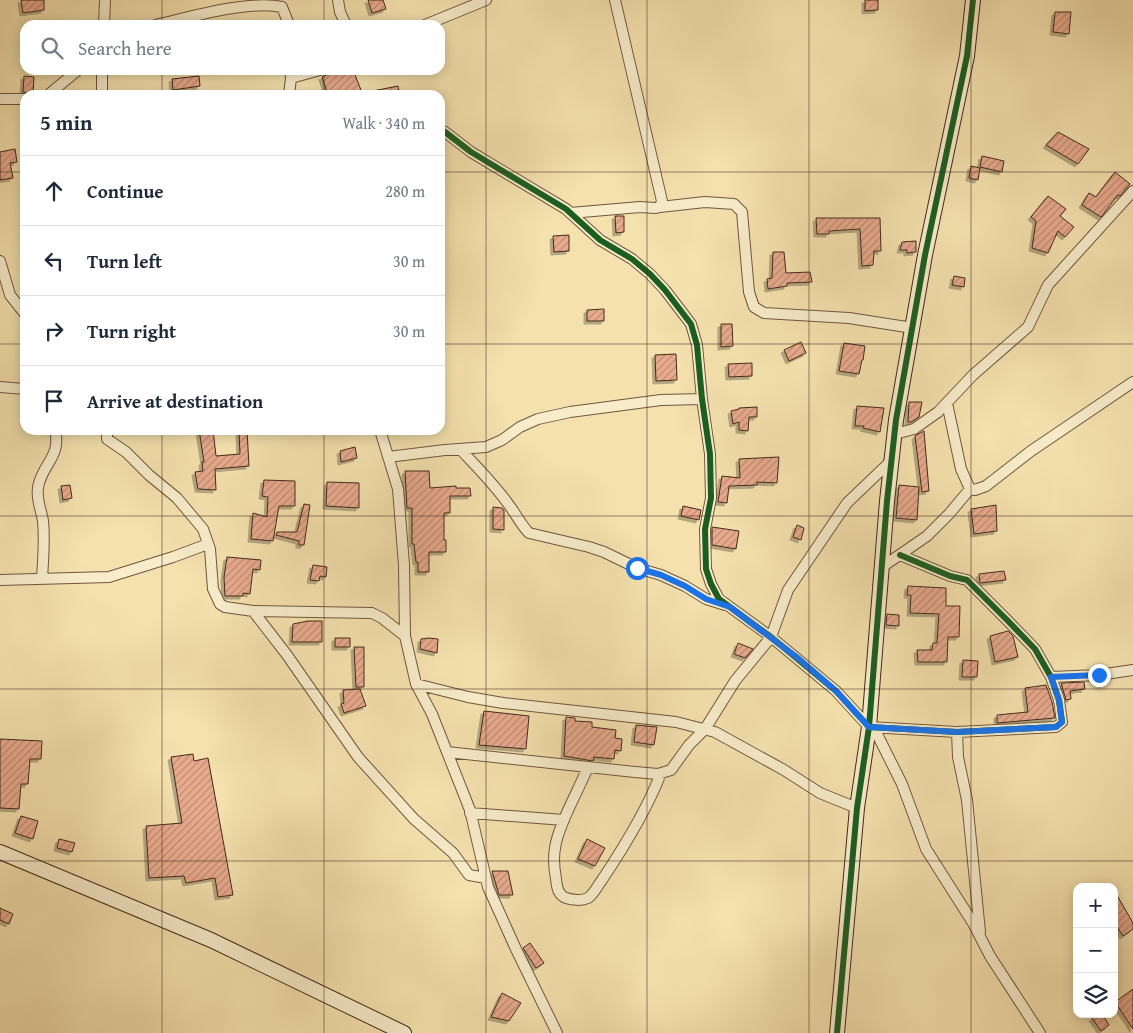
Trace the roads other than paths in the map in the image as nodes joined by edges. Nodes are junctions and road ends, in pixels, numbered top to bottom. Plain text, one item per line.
1 (105, 0) edge
2 (338, 0) edge
3 (486, 0) edge
4 (615, 0) edge
5 (970, 1) edge
6 (272, 2) edge
7 (104, 20) edge
8 (174, 20) edge
9 (286, 20) edge
10 (344, 20) edge
11 (437, 20) edge
12 (72, 75) edge
13 (102, 75) edge
14 (291, 75) edge
15 (54, 90) edge
16 (102, 90) edge
17 (289, 90) edge
18 (0, 99) edge
19 (20, 99) edge
20 (445, 132) edge
21 (1133, 191) edge
22 (660, 207) junction
23 (570, 213) junction
24 (0, 262) edge
25 (5, 295) edge
26 (20, 309) edge
27 (912, 328) junction
28 (1133, 382) edge
29 (0, 387) edge
30 (20, 389) edge
31 (702, 399) junction
32 (947, 403) junction
33 (895, 434) junction
34 (56, 435) edge
35 (107, 435) edge
36 (381, 435) edge
37 (460, 449) junction
38 (388, 457) junction
39 (892, 460) junction
40 (970, 489) junction
41 (208, 544) junction
42 (900, 555) junction
43 (882, 567) junction
44 (42, 579) junction
45 (0, 580) edge
46 (730, 607) junction
47 (253, 611) junction
48 (405, 636) junction
49 (771, 637) junction
50 (1133, 670) edge
51 (1051, 677) junction
52 (416, 684) junction
53 (872, 728) junction
54 (705, 729) junction
55 (957, 732) junction
56 (447, 752) junction
57 (588, 767) junction
58 (660, 773) junction
59 (857, 808) junction
60 (470, 813) junction
61 (564, 820) junction
62 (0, 852) edge
63 (486, 878) junction
64 (980, 938) junction
65 (404, 1033) edge
66 (558, 1033) edge
67 (837, 1033) edge
68 (1040, 1033) edge

1 - 7 street
2 - 10 street
3 - 11 street
4 - 22 street
5 - 27 street
6 - 8 street
6 - 9 street
12 - 15 street
13 - 16 street
14 - 17 street
18 - 19 street
20 - 23 street
21 - 32 street
22 - 23 street
22 - 27 street
23 - 31 street
24 - 25 street
25 - 26 street
27 - 33 street
28 - 40 street
29 - 30 street
31 - 37 street
31 - 46 street
32 - 33 street
32 - 40 street
33 - 39 street
34 - 44 street
35 - 41 street
36 - 38 street
37 - 38 street
37 - 46 street
38 - 48 street
39 - 43 street
39 - 49 street
40 - 42 street
41 - 44 street
41 - 47 street
42 - 43 street
42 - 51 street
43 - 53 street
44 - 45 street
46 - 49 street
47 - 48 street
47 - 63 street
48 - 52 street
49 - 53 street
49 - 54 street
50 - 51 street
51 - 55 street
52 - 54 street
52 - 56 street
53 - 55 street
53 - 59 street
53 - 64 street
54 - 58 street
54 - 59 street
55 - 64 street
56 - 57 street
56 - 60 street
57 - 58 street
57 - 61 street
58 - 61 street
59 - 67 street
60 - 61 street
60 - 63 street
62 - 65 street
63 - 66 street
64 - 68 street

